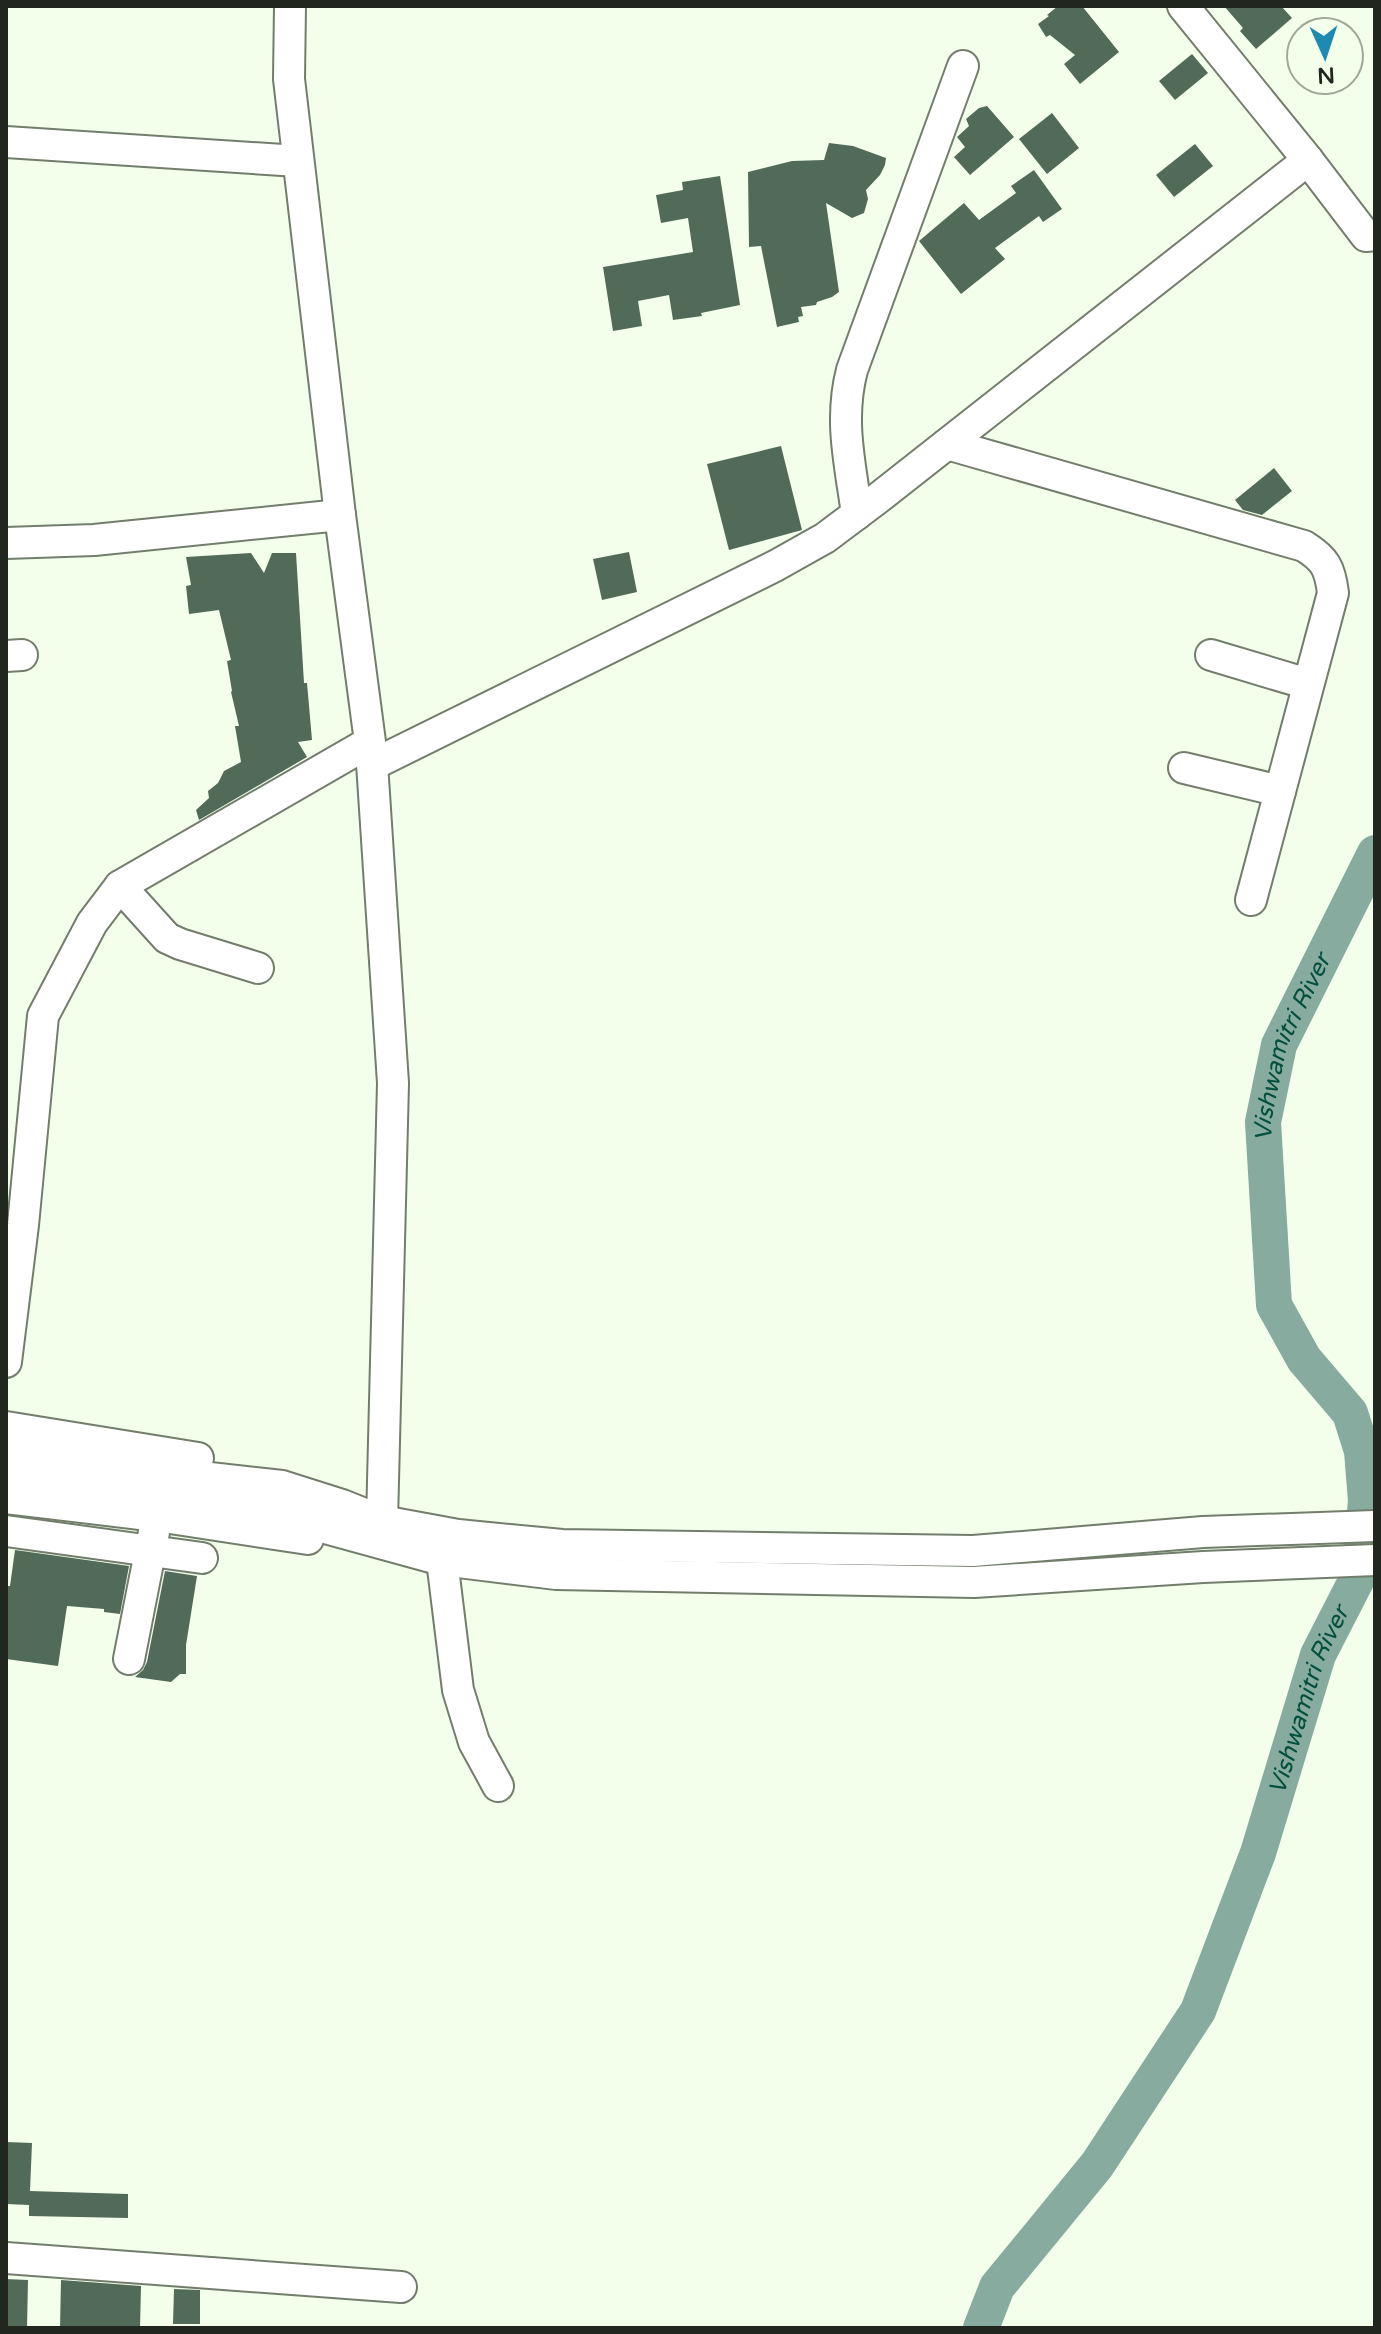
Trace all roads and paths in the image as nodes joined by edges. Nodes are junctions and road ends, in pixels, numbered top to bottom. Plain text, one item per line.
1 (290, 6) edge
2 (1183, 6) edge
3 (963, 66) dead end
4 (6, 142) edge
5 (1308, 160) junction
6 (298, 161) junction
7 (1375, 235) edge
8 (947, 444) junction
9 (857, 514) junction
10 (340, 515) junction
11 (6, 543) edge
12 (1211, 655) dead end
13 (1308, 684) junction
14 (371, 753) junction
15 (1184, 768) dead end
16 (1280, 791) junction
17 (120, 886) junction
18 (1251, 900) dead end
19 (258, 968) dead end
20 (19, 1126) edge
21 (6, 1362) edge
22 (6, 1427) edge
23 (6, 1455) edge
24 (6, 1476) edge
25 (6, 1498) edge
26 (157, 1516) junction
27 (341, 1518) junction
28 (1375, 1526) edge
29 (6, 1531) edge
30 (380, 1531) junction
31 (151, 1550) junction
32 (202, 1558) dead end
33 (442, 1560) junction
34 (1375, 1560) edge
35 (129, 1659) dead end
36 (498, 1786) dead end
37 (6, 2258) edge
38 (401, 2287) dead end

1 - 6 street
2 - 5 street
3 - 9 street
4 - 6 street
5 - 7 street
5 - 8 street
6 - 10 street
8 - 9 street
8 - 13 street
9 - 14 street
10 - 11 street
10 - 14 street
12 - 13 street
13 - 16 street
14 - 17 street
14 - 30 street
15 - 16 street
16 - 18 street
17 - 19 street
17 - 20 street
20 - 21 street
22 - 27 street
23 - 27 street
24 - 27 street
25 - 26 street
26 - 27 street
26 - 31 street
27 - 30 street
28 - 30 street
29 - 31 street
30 - 33 street
31 - 32 street
31 - 35 street
33 - 34 street
33 - 36 street
37 - 38 street

